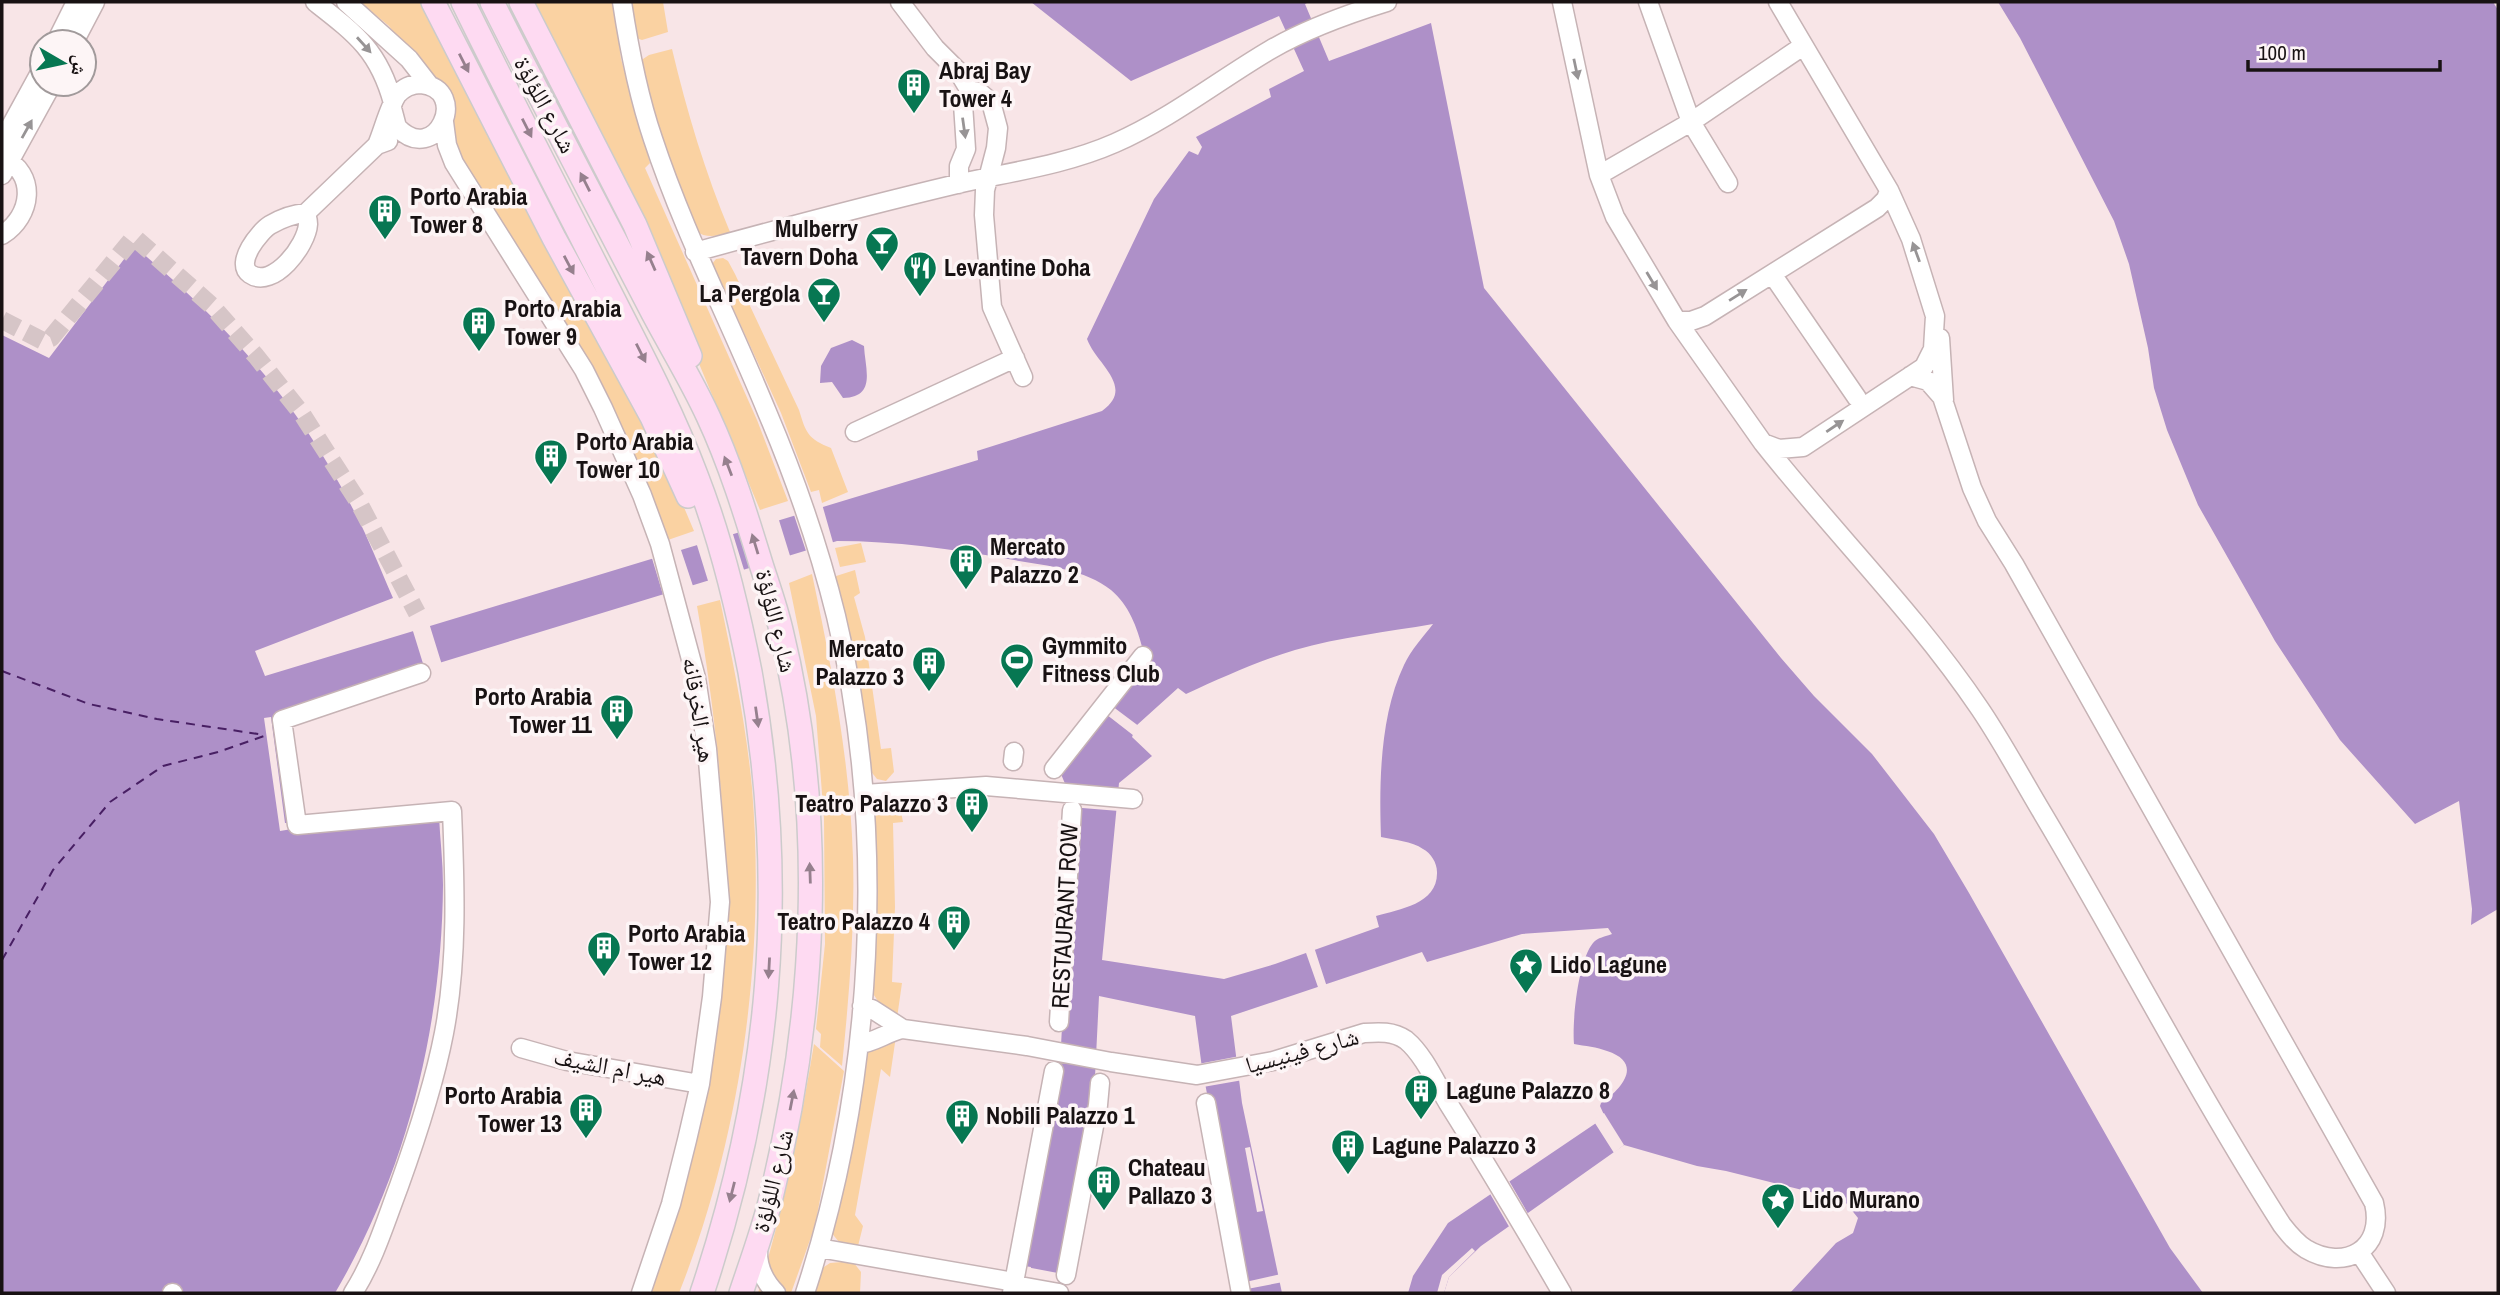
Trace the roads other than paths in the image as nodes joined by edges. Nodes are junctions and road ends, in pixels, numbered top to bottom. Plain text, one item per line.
1 (76, 2) edge
2 (95, 2) edge
3 (315, 2) edge
4 (346, 2) edge
5 (433, 2) edge
6 (463, 2) edge
7 (492, 2) edge
8 (521, 2) edge
9 (622, 2) edge
10 (900, 2) edge
11 (1387, 2) edge
12 (1562, 2) edge
13 (1648, 2) edge
14 (1778, 2) edge
15 (63, 28) edge
16 (81, 28) edge
17 (1803, 46) junction
18 (430, 86) junction
19 (970, 91) junction
20 (28, 95) edge
21 (44, 98) edge
22 (393, 106) junction
23 (444, 122) junction
24 (1692, 122) junction
25 (411, 137) junction
26 (2, 142) edge
27 (377, 145) junction
28 (4, 164) edge
29 (460, 172) junction
30 (959, 175) junction
31 (1599, 175) junction
32 (987, 178) junction
33 (1728, 183) dead end
34 (1889, 190) junction
35 (306, 213) junction
36 (283, 219) junction
37 (2, 235) edge
38 (303, 239) junction
39 (695, 252) junction
40 (1772, 274) junction
41 (1935, 316) junction
42 (1677, 321) junction
43 (1015, 358) junction
44 (1910, 376) junction
45 (1023, 377) dead end
46 (1857, 398) dead end
47 (1944, 404) junction
48 (708, 416) junction
49 (855, 432) dead end
50 (1763, 443) junction
51 (1803, 447) junction
52 (1797, 486) junction
53 (708, 530) junction
54 (1143, 656) dead end
55 (421, 673) dead end
56 (1054, 769) dead end
57 (864, 794) junction
58 (1133, 799) dead end
59 (1072, 810) dead end
60 (862, 1006) junction
61 (1059, 1021) dead end
62 (903, 1029) junction
63 (859, 1044) junction
64 (522, 1048) dead end
65 (1054, 1071) dead end
66 (1100, 1083) dead end
67 (699, 1084) junction
68 (1206, 1103) dead end
69 (759, 1237) junction
70 (819, 1248) junction
71 (2359, 1252) junction
72 (1066, 1275) dead end
73 (1013, 1286) edge
74 (804, 1290) edge
75 (353, 1293) edge
76 (640, 1293) edge
77 (702, 1293) edge
78 (741, 1293) edge
79 (748, 1293) edge
80 (776, 1293) edge
81 (1059, 1293) edge
82 (1241, 1293) edge
83 (1562, 1293) edge
84 (2386, 1293) edge

1 - 15 street
2 - 16 street
3 -> 22 street
4 - 18 street
5 -> 53 main road
6 -> 53 main road, شارع اللؤلؤة
48 -> 7 main road, شارع اللؤلؤة
48 -> 8 main road
9 - 39 street
10 - 19 street
11 - 32 street
12 -> 31 street
13 - 24 street
14 - 17 street
17 - 24 street
17 - 34 street
18 - 22 street
18 - 23 street
19 -> 30 street
19 - 32 street
20 - 26 street
28 -> 21 street
22 - 25 street
22 - 27 street
23 - 25 street
23 - 29 street, هير الخرقانه
24 - 31 street
24 - 33 street
25 - 27 street
25 - 29 street, هير الخرقانه
27 - 35 street
28 - 37 street
29 - 67 street, هير الخرقانه
30 - 32 street
30 - 39 street
31 -> 42 street
32 - 43 street
34 - 40 street
41 -> 34 street
35 - 36 street
35 - 38 street
36 - 38 street
36 - 38 street
39 - 57 street
42 -> 40 street
40 - 46 street
41 - 44 street
41 - 47 street
42 - 50 street
43 - 45 street
43 - 49 street
44 - 47 street
51 -> 44 street
47 - 71 street
69 -> 48 main road, شارع اللؤلؤة
50 - 51 street
50 - 52 street
51 - 52 street
52 - 71 street
53 -> 77 main road, شارع اللؤلؤة
54 - 56 street
55 - 75 street
57 - 58 street
57 - 60 street
59 - 61 street, RESTAURANT ROW
60 - 62 street, شارع فينيسيا
60 - 63 street
62 - 63 street, شارع فينيسيا
62 - 83 street, شارع فينيسيا
63 - 70 street
64 - 67 street, هير ام الشيف
65 - 73 street
66 - 72 street
67 - 76 street, هير الخرقانه
68 - 82 street
69 - 78 main road, شارع اللؤلؤة
69 - 79 street
69 - 80 street
70 - 73 street
70 - 74 street
71 - 84 street
73 - 81 street

